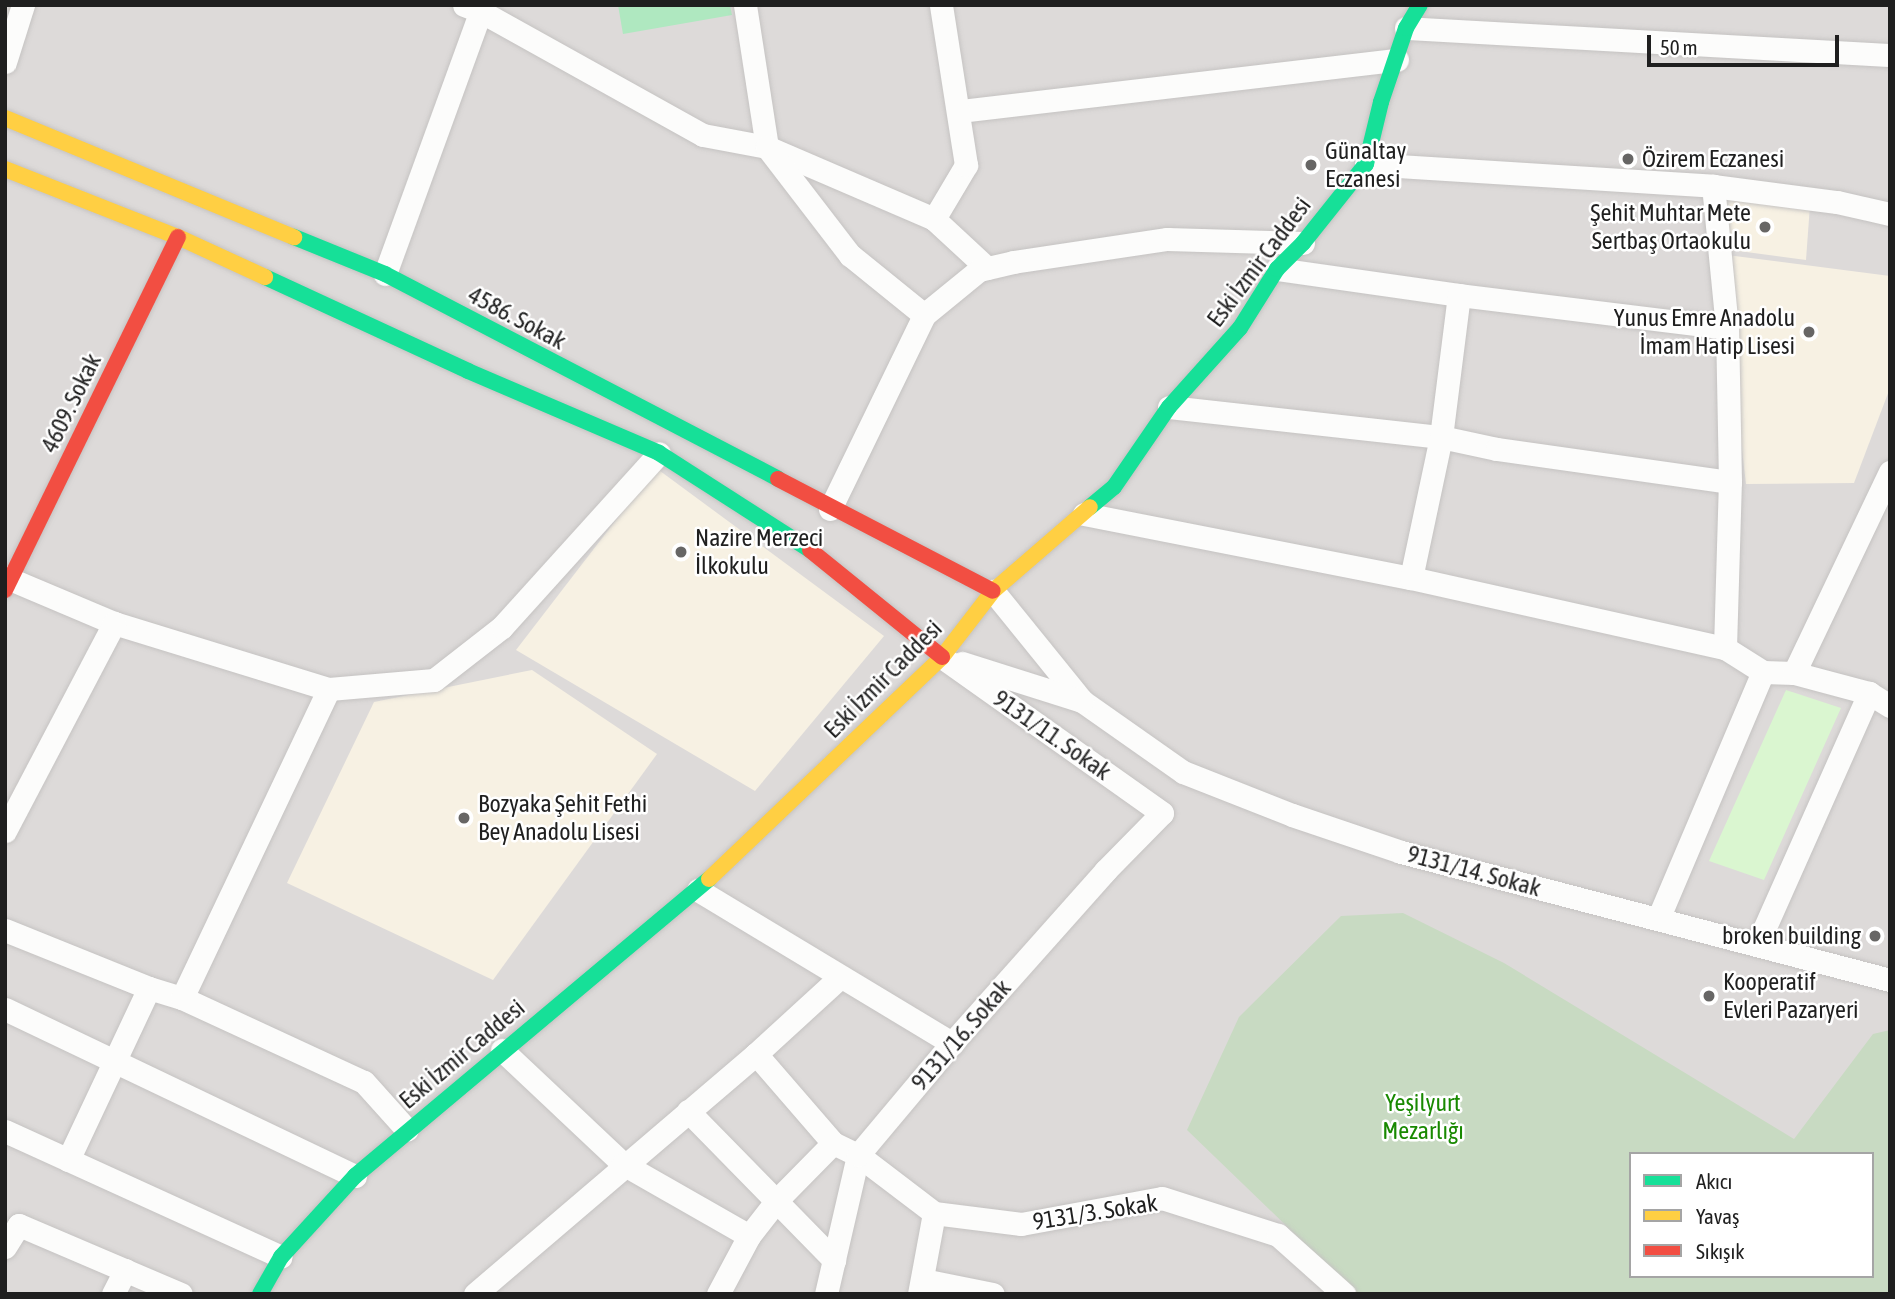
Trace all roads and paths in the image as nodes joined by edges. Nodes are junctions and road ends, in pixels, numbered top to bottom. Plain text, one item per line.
1 (23, 5) edge
2 (745, 5) edge
3 (941, 5) edge
4 (1420, 5) edge
5 (476, 7) edge
6 (1406, 28) junction
7 (1890, 55) edge
8 (1397, 60) junction
9 (5, 62) edge
10 (960, 111) junction
11 (5, 118) edge
12 (767, 147) junction
13 (1366, 164) junction
14 (5, 169) edge
15 (1713, 186) junction
16 (1890, 214) edge
17 (934, 219) junction
18 (178, 237) junction
19 (1303, 243) junction
20 (987, 268) junction
21 (1276, 269) junction
22 (385, 274) junction
23 (1459, 295) junction
24 (924, 315) junction
25 (1727, 328) junction
26 (1169, 407) junction
27 (1441, 437) junction
28 (659, 453) junction
29 (1890, 472) edge
30 (1730, 482) junction
31 (830, 509) junction
32 (1084, 514) junction
33 (1411, 578) junction
34 (7, 582) edge
35 (993, 591) junction
36 (114, 623) junction
37 (1725, 648) junction
38 (942, 657) junction
39 (1763, 672) junction
40 (1794, 673) junction
41 (329, 689) junction
42 (1869, 693) junction
43 (1082, 701) junction
44 (1890, 706) edge
45 (1162, 813) joint
46 (5, 831) edge
47 (698, 890) junction
48 (1658, 919) junction
49 (5, 930) edge
50 (1757, 946) junction
51 (839, 978) junction
52 (1890, 980) edge
53 (149, 988) junction
54 (181, 998) junction
55 (5, 1009) edge
56 (952, 1043) junction
57 (502, 1050) junction
58 (756, 1054) junction
59 (116, 1061) junction
60 (688, 1111) junction
61 (407, 1130) junction
62 (5, 1131) edge
63 (833, 1143) junction
64 (858, 1155) junction
65 (68, 1160) junction
66 (623, 1164) junction
67 (355, 1176) junction
68 (777, 1200) junction
69 (934, 1213) junction
70 (749, 1236) junction
71 (5, 1247) edge
72 (281, 1257) junction
73 (834, 1260) junction
74 (125, 1270) junction
75 (921, 1287) edge
76 (113, 1294) edge
77 (181, 1294) edge
78 (260, 1294) edge
79 (475, 1294) edge
80 (718, 1294) edge
81 (826, 1294) edge
82 (993, 1294) edge
83 (1344, 1294) edge

1 - 9 street
2 - 12 street
3 - 10 street
4 - 6 main road, Eski İzmir Caddesi
5 - 12 street
5 - 22 street
6 - 7 street
6 - 8 main road, Eski İzmir Caddesi
8 - 10 street
8 - 13 main road, Eski İzmir Caddesi
10 - 17 street
11 - 22 main road, 4586. Sokak
12 - 17 street
12 - 24 street
13 - 15 street
13 - 19 main road, Eski İzmir Caddesi
14 - 18 main road
15 - 16 street
15 - 25 street
17 - 20 street
18 - 28 main road
18 - 34 main road, 4609. Sokak
19 - 20 street
19 - 21 main road, Eski İzmir Caddesi
20 - 24 street
21 - 23 street
21 - 26 main road, Eski İzmir Caddesi
22 - 31 main road, 4586. Sokak
23 - 25 street
23 - 27 street
24 - 31 street
25 - 30 street
26 - 27 street
26 - 32 main road, Eski İzmir Caddesi
27 - 30 street
27 - 33 street
28 - 38 main road
28 - 41 street
29 - 40 street
30 - 37 street
31 - 35 main road, 4586. Sokak
32 - 33 street
32 - 35 main road, Eski İzmir Caddesi
33 - 37 street
34 - 36 street
35 - 38 main road, Eski İzmir Caddesi
35 - 43 street, 9131/14. Sokak
36 - 41 street
36 - 46 street
37 - 39 street
38 - 43 street, 9131/14. Sokak
38 - 45 street, 9131/11. Sokak
38 - 47 main road, Eski İzmir Caddesi
39 - 40 street
39 - 48 street
40 - 42 street
41 - 54 street
42 - 44 street
42 - 50 street
43 - 48 street, 9131/14. Sokak
45 - 56 street, 9131/16. Sokak
47 - 51 street
47 - 57 main road, Eski İzmir Caddesi
48 - 50 street, 9131/14. Sokak
49 - 53 street
50 - 52 street, 9131/14. Sokak
51 - 56 street
51 - 58 street
53 - 54 street
53 - 59 street
54 - 61 street
55 - 59 street
56 - 64 street, 9131/16. Sokak
57 - 61 main road, Eski İzmir Caddesi
57 - 66 street
58 - 60 street
58 - 63 street
59 - 65 street
59 - 67 street
60 - 66 street
60 - 68 street
61 - 67 main road, Eski İzmir Caddesi
62 - 65 street
63 - 64 street
63 - 68 street
64 - 69 street
64 - 73 street, 9131/16. Sokak
65 - 72 street
66 - 70 street
66 - 79 street
67 - 72 main road, Eski İzmir Caddesi
68 - 70 street
68 - 73 street
69 - 75 street
69 - 83 street, 9131/3. Sokak
70 - 80 street
71 - 74 street
72 - 78 main road, Eski İzmir Caddesi
73 - 81 street, 9131/16. Sokak
74 - 76 street
74 - 77 street
75 - 82 street

